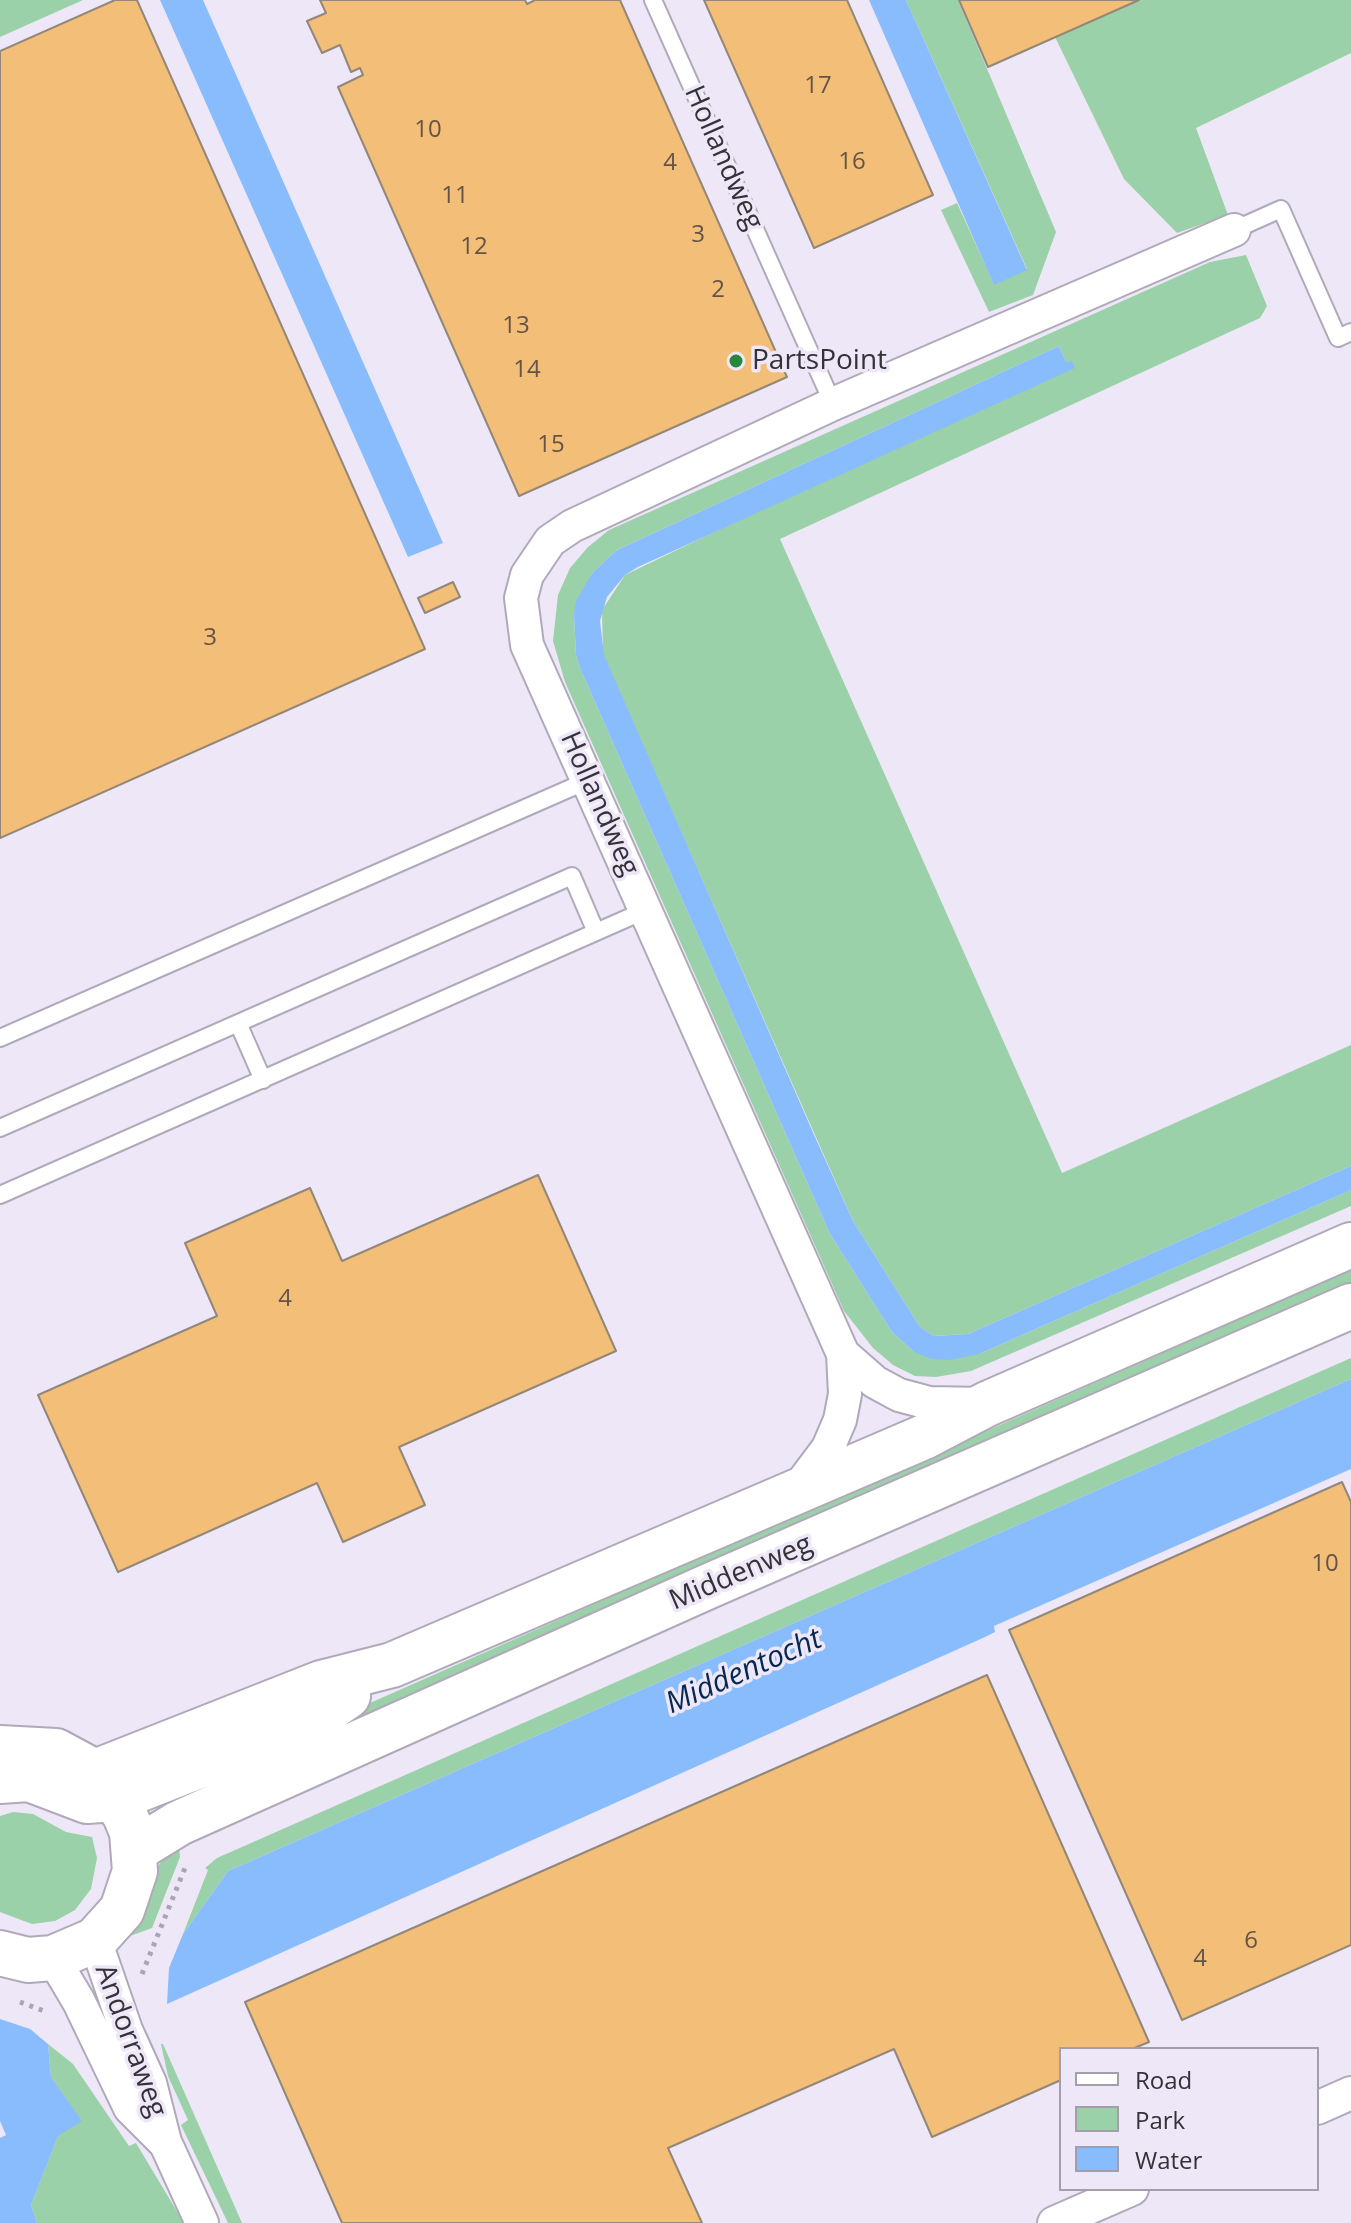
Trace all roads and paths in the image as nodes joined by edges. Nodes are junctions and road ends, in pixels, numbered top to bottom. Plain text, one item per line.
1 (653, 0) edge
2 (1234, 230) joint
3 (1351, 332) edge
4 (833, 404) junction
5 (589, 780) junction
6 (646, 910) junction
7 (596, 932) junction
8 (238, 1023) junction
9 (0, 1038) edge
10 (263, 1080) junction
11 (0, 1128) edge
12 (0, 1195) edge
13 (1351, 1245) edge
14 (1351, 1306) edge
15 (843, 1354) junction
16 (987, 1404) junction
17 (793, 1495) junction
18 (0, 1748) edge
19 (0, 1781) edge
20 (105, 1785) junction
21 (135, 1850) junction
22 (95, 1940) junction
23 (0, 1953) edge
24 (53, 1958) junction
25 (1351, 2093) edge
26 (1319, 2107) edge
27 (165, 2142) junction
28 (1127, 2191) edge
29 (202, 2223) edge
30 (1054, 2223) edge

1 - 4 lane, Hollandweg
2 - 3 lane
2 - 4 street, Hollandweg
4 - 5 street, Hollandweg
5 - 6 street, Hollandweg
5 - 9 lane
6 - 7 lane
6 - 15 street, Hollandweg
7 - 8 lane
7 - 10 lane
8 - 10 lane
8 - 11 lane
10 - 12 lane
13 - 16 street, Middenweg
14 - 21 street, Middenweg
15 - 16 street, Hollandweg
15 - 17 street, Hollandweg
16 - 17 street, Middenweg
17 - 20 street, Middenweg
18 - 20 street
19 - 20 street
20 - 21 street
21 - 22 street
22 - 24 street
22 - 27 street, Andorraweg
23 - 24 street
24 - 27 street, Andorraweg
25 - 26 street
27 - 29 street, Andorraweg
28 - 30 street

